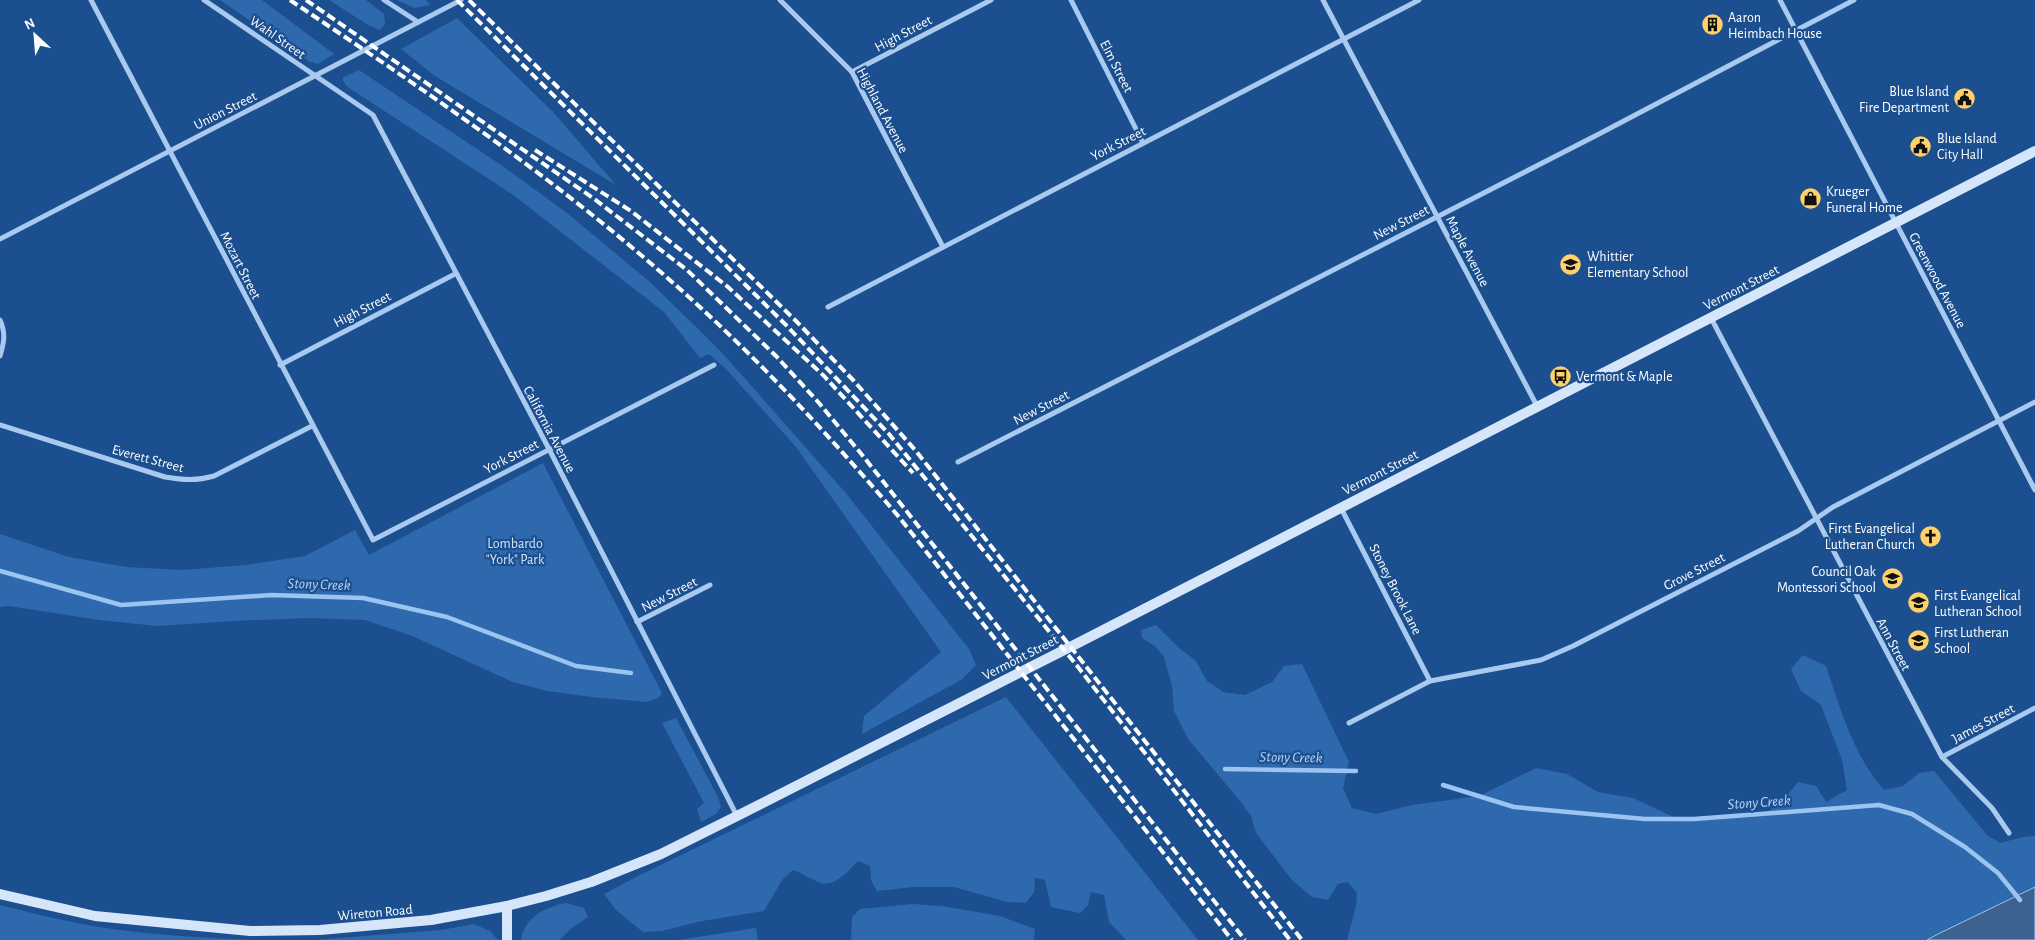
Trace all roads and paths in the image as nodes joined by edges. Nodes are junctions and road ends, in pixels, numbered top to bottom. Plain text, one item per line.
1 (91, 0) edge
2 (204, 0) edge
3 (384, 0) edge
4 (461, 0) edge
5 (780, 0) edge
6 (991, 0) edge
7 (1071, 0) edge
8 (1323, 0) edge
9 (1419, 0) edge
10 (1780, 0) edge
11 (1854, 0) edge
12 (418, 22) junction
13 (1796, 30) junction
14 (1343, 39) junction
15 (852, 72) junction
16 (314, 76) junction
17 (1143, 143) junction
18 (170, 151) junction
19 (2035, 151) edge
20 (1437, 217) junction
21 (1896, 223) junction
22 (0, 239) edge
23 (942, 247) junction
24 (455, 274) junction
25 (828, 307) dead end
26 (1711, 318) junction
27 (0, 320) edge
28 (0, 356) edge
29 (280, 365) junction
30 (714, 365) dead end
31 (2035, 402) edge
32 (1538, 406) junction
33 (1999, 421) junction
34 (0, 425) edge
35 (312, 426) junction
36 (549, 449) junction
37 (958, 462) dead end
38 (2035, 490) edge
39 (1341, 507) junction
40 (1815, 519) junction
41 (373, 540) joint
42 (710, 586) dead end
43 (637, 622) junction
44 (1430, 681) junction
45 (2035, 708) edge
46 (1349, 722) dead end
47 (1942, 757) junction
48 (737, 816) junction
49 (2009, 833) dead end
50 (0, 894) edge
51 (508, 906) junction
52 (507, 940) edge

1 - 18 street, Mozart Street
2 - 16 street, Wahl Street
3 - 12 street
4 - 12 street, Union Street
5 - 15 street, Highland Avenue
6 - 15 street, High Street
7 - 17 street, Elm Street
8 - 14 street, Maple Avenue
9 - 14 street, York Street
10 - 13 street, Greenwood Avenue
11 - 13 street, New Street
12 - 16 street, Union Street
13 - 20 street, New Street
13 - 21 street, Greenwood Avenue
14 - 17 street, York Street
14 - 20 street, Maple Avenue
15 - 23 street, Highland Avenue
16 - 18 street, Union Street
16 - 24 street, California Avenue
17 - 23 street, York Street
18 - 22 street, Union Street
18 - 29 street, Mozart Street
19 - 21 street, Vermont Street
20 - 32 street, Maple Avenue
20 - 37 street, New Street
21 - 26 street, Vermont Street
21 - 33 street, Greenwood Avenue
23 - 25 street, York Street
24 - 29 street, High Street
24 - 36 street, California Avenue
26 - 32 street, Vermont Street
26 - 40 street, Ann Street
27 - 28 street
29 - 35 street, Mozart Street
30 - 36 street, York Street
31 - 33 street, Grove Street
32 - 39 street, Vermont Street
33 - 38 street, Greenwood Avenue
33 - 40 street, Grove Street
34 - 35 street, Everett Street
35 - 41 street, Mozart Street
36 - 41 street, York Street
36 - 43 street, California Avenue
39 - 44 street, Stoney Brook Lane
39 - 48 street, Vermont Street
40 - 44 street, Grove Street
40 - 47 street, Ann Street
42 - 43 street, New Street
43 - 48 street, California Avenue
44 - 46 street, Grove Street
45 - 47 street, James Street
47 - 49 street, Ann Street
48 - 51 street, Wireton Road
50 - 51 street, Wireton Road
51 - 52 street

